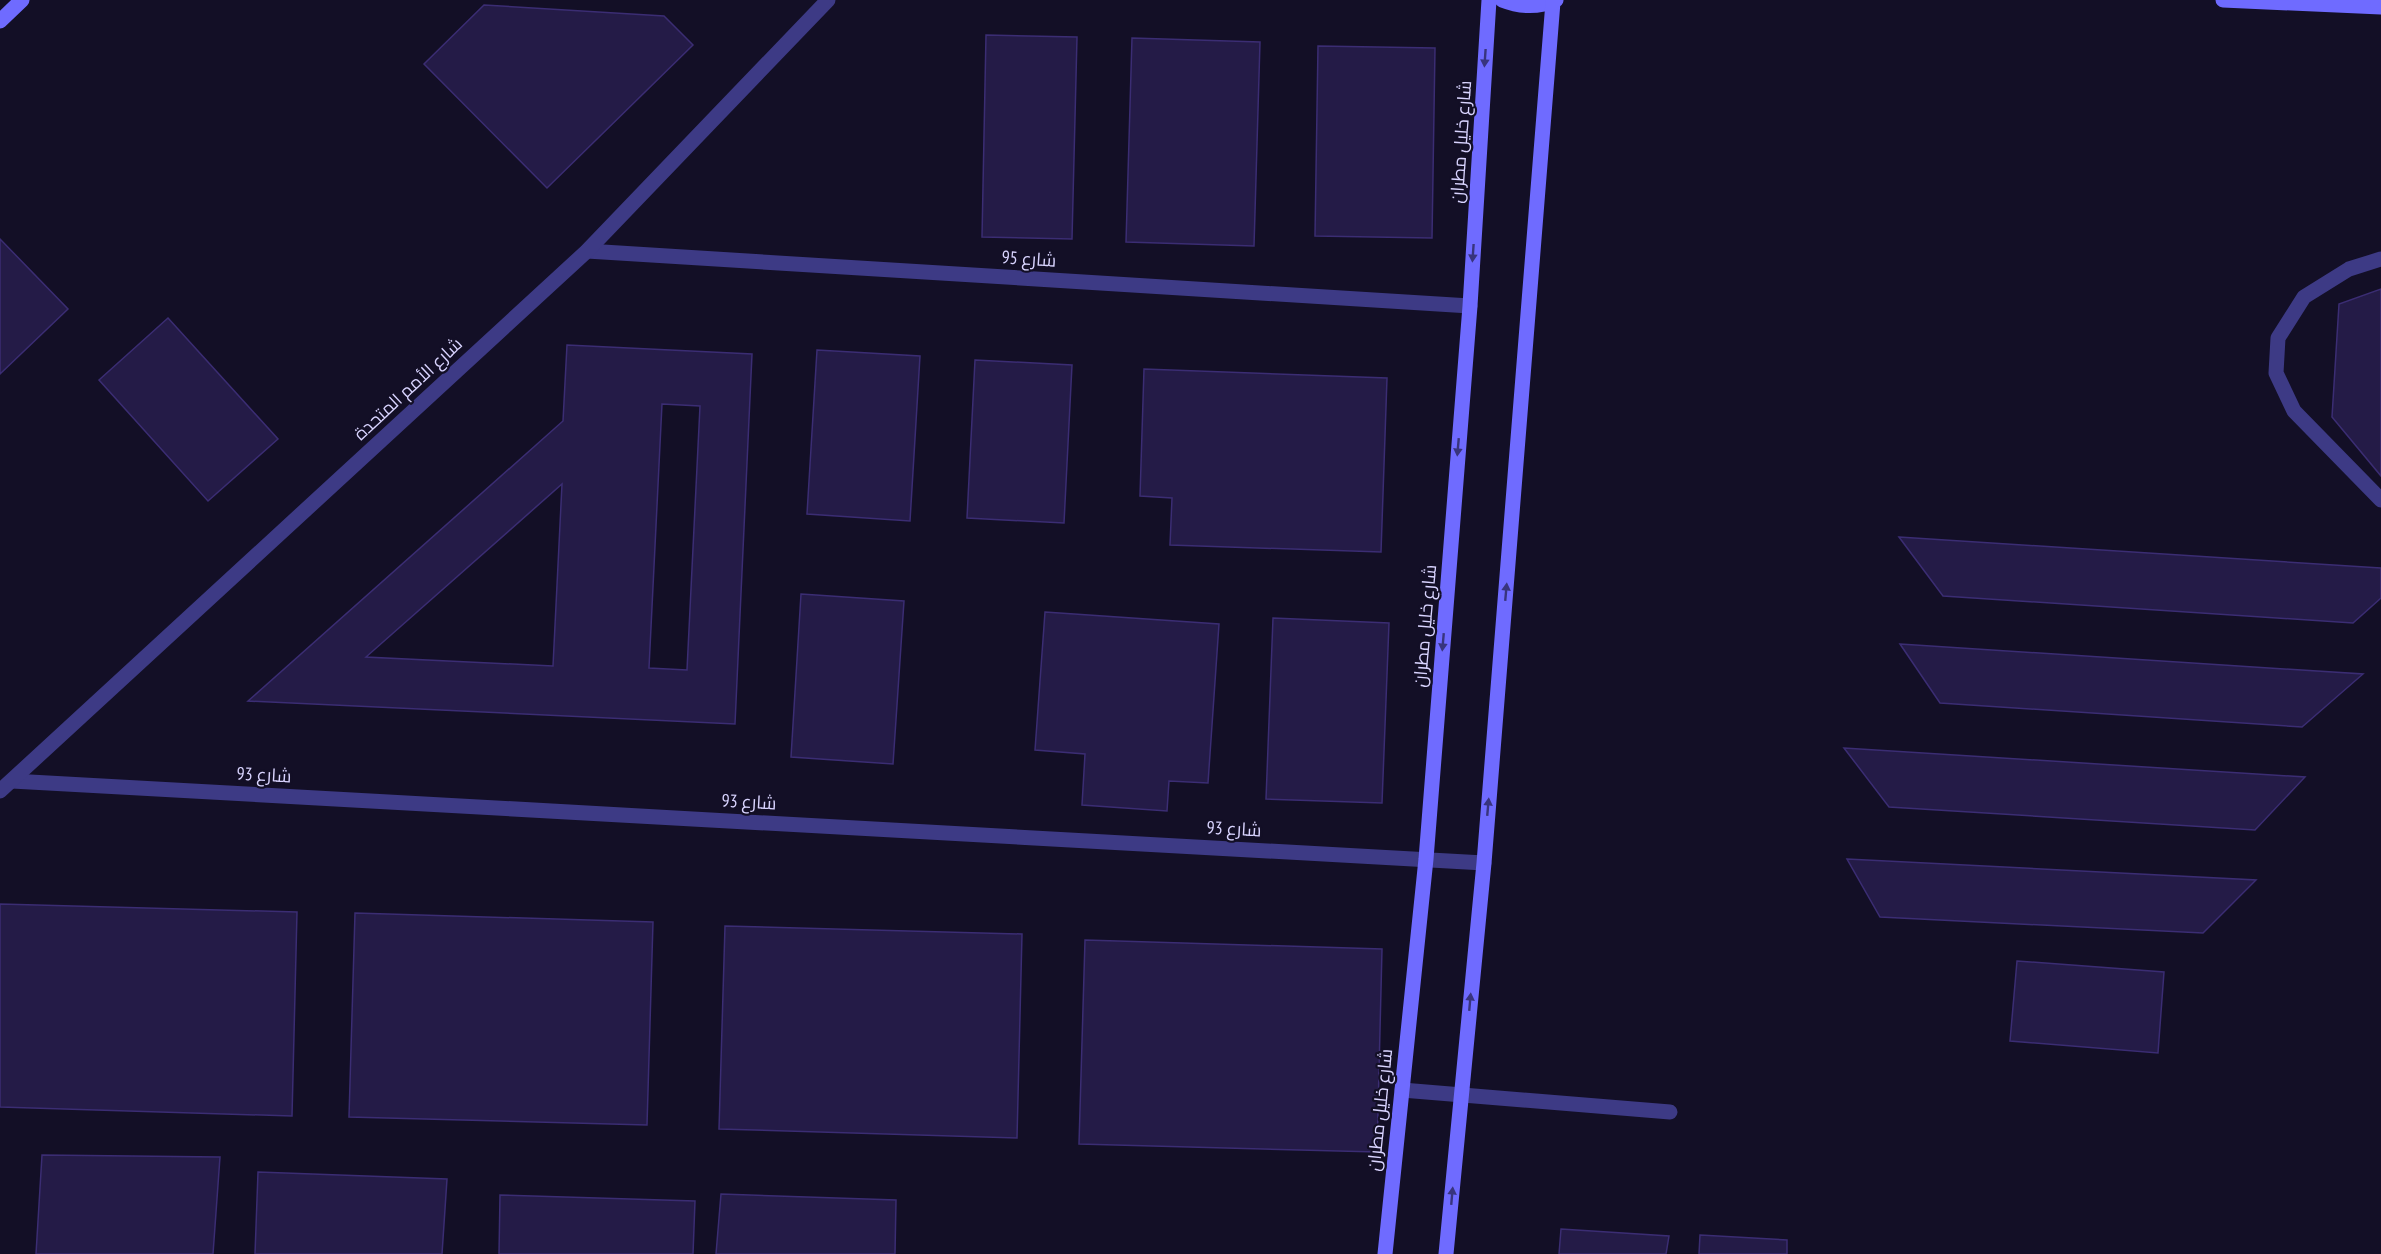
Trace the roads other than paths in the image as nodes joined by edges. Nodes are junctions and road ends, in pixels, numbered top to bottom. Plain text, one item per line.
1 (22, 0) edge
2 (828, 0) edge
3 (1489, 0) edge
4 (1502, 0) edge
5 (2223, 0) edge
6 (1555, 1) edge
7 (2381, 7) edge
8 (0, 21) edge
9 (587, 251) junction
10 (2381, 259) edge
11 (1470, 306) junction
12 (2381, 500) edge
13 (6, 786) edge
14 (1426, 859) junction
15 (1484, 863) junction
16 (1402, 1090) junction
17 (1462, 1094) junction
18 (1670, 1112) dead end
19 (1385, 1254) edge
20 (1446, 1254) edge

1 - 8 street
2 - 9 street, شارع الأمم المتحدة
3 -> 11 street, شارع خليل مطران
4 - 6 street
5 - 7 street
15 -> 6 street
9 - 11 street, شارع 95
9 - 13 street, شارع الأمم المتحدة
10 - 12 street
11 -> 14 street, شارع خليل مطران
13 - 14 street, شارع 93
14 - 15 street, شارع 93
14 - 16 street, شارع خليل مطران
17 -> 15 street
16 - 17 street
16 - 19 street, شارع خليل مطران
17 - 18 street
20 -> 17 street

